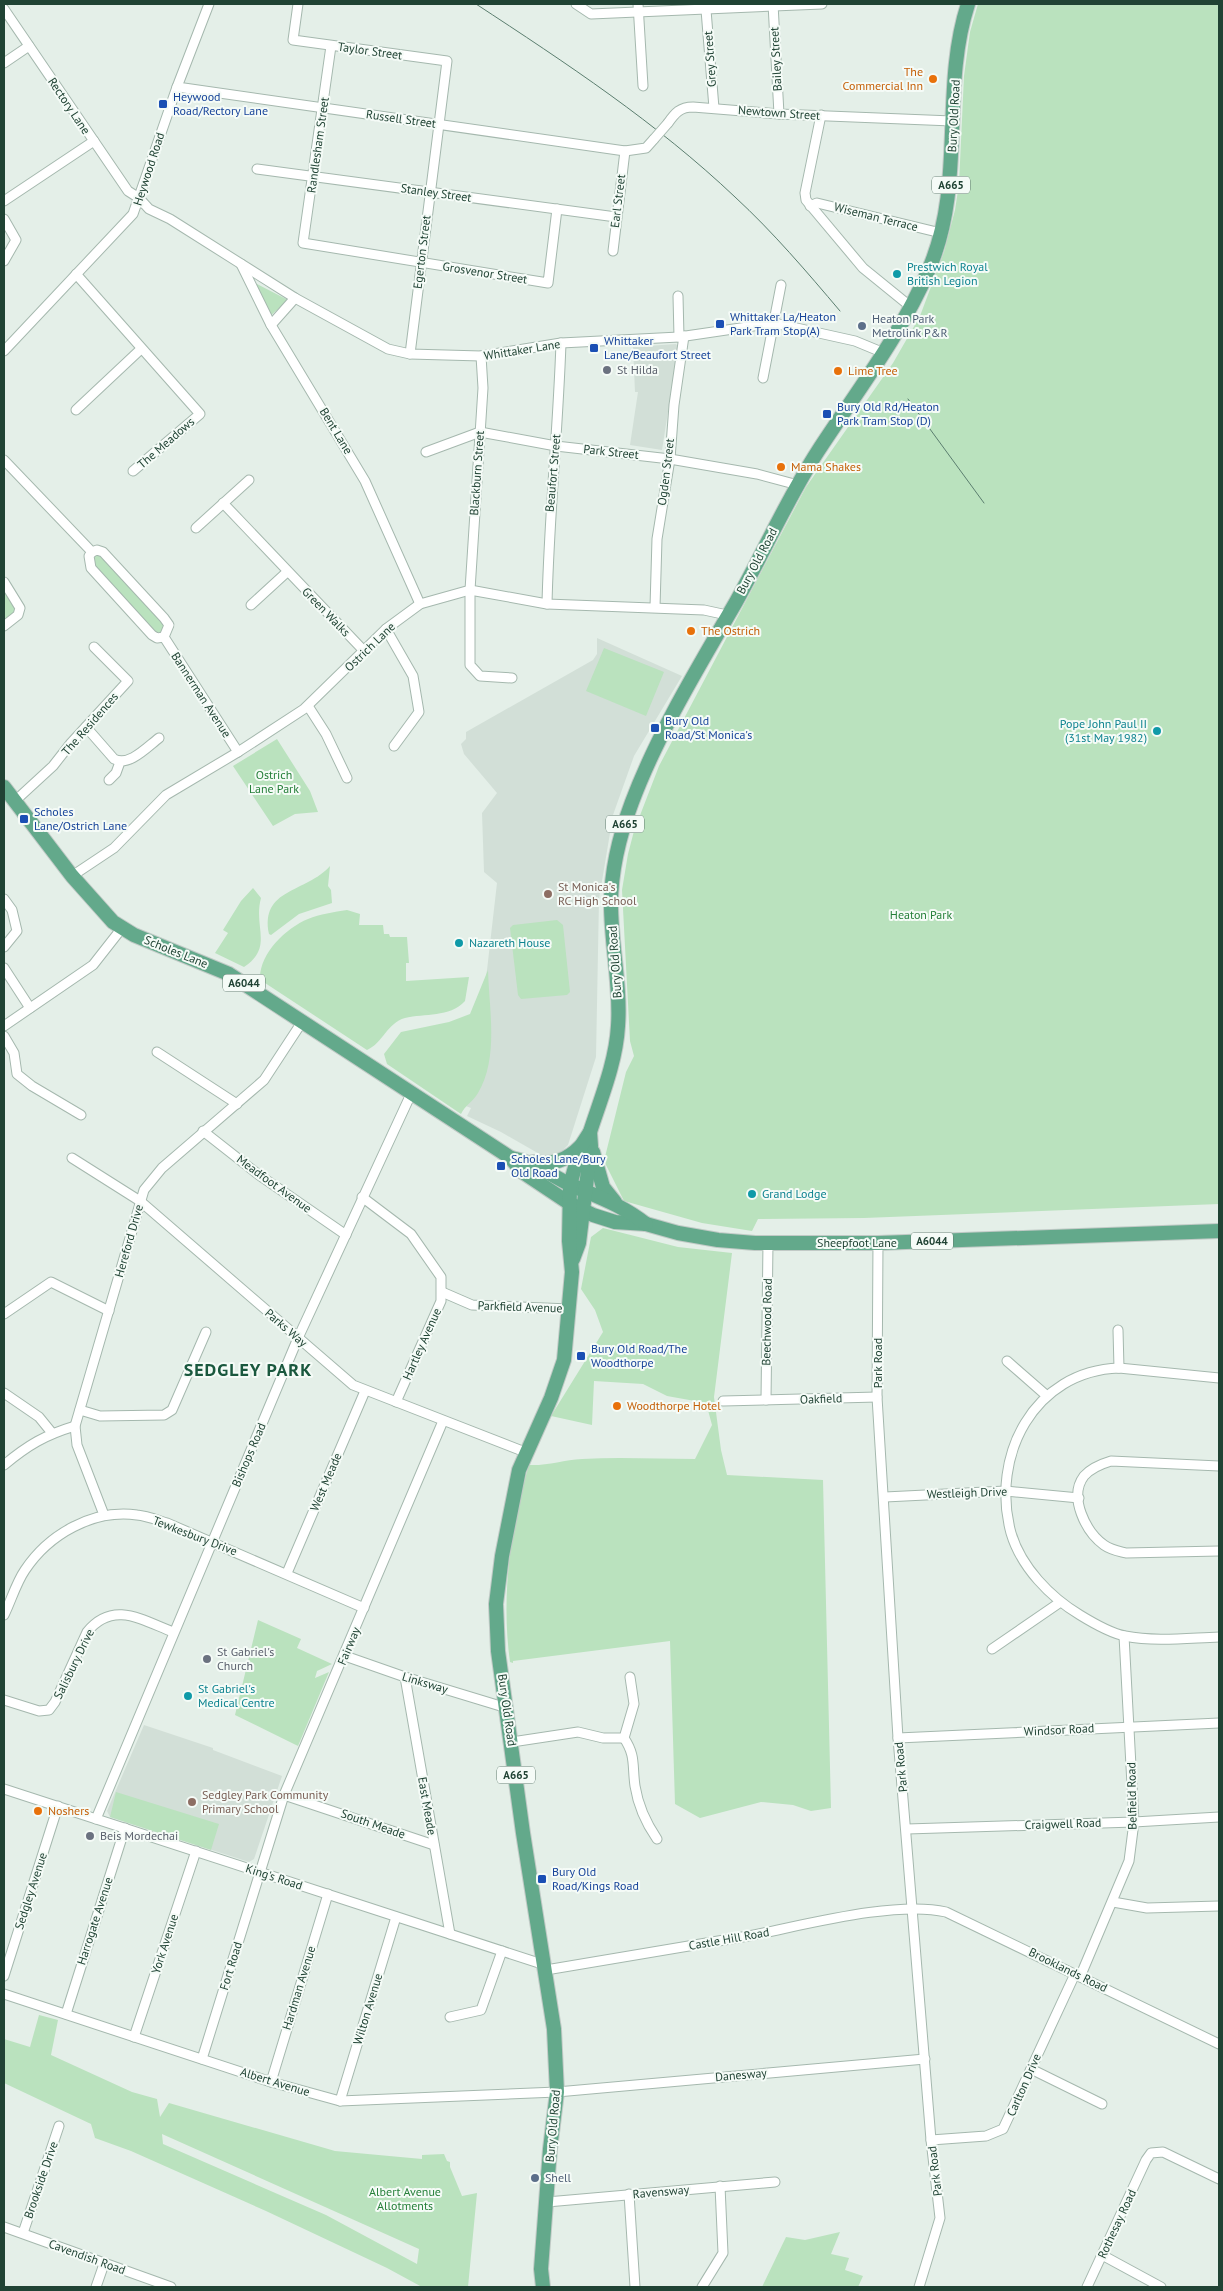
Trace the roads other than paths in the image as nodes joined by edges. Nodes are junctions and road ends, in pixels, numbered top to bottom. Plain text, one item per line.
1 (8, 4) edge
2 (209, 4) edge
3 (298, 4) edge
4 (576, 4) edge
5 (822, 4) edge
6 (968, 4) edge
7 (774, 5) edge
8 (4, 7) edge
9 (638, 9) edge
10 (706, 10) junction
11 (29, 46) junction
12 (331, 46) junction
13 (447, 61) joint
14 (4, 63) edge
15 (643, 86) dead end
16 (177, 88) junction
17 (322, 108) junction
18 (714, 108) junction
19 (779, 114) junction
20 (821, 116) junction
21 (952, 121) junction
22 (439, 125) junction
23 (94, 141) junction
24 (624, 151) junction
25 (257, 169) dead end
26 (314, 177) junction
27 (430, 192) junction
28 (139, 198) junction
29 (4, 201) edge
30 (810, 206) junction
31 (557, 209) junction
32 (616, 217) junction
33 (4, 219) edge
34 (941, 233) junction
35 (303, 244) joint
36 (612, 251) dead end
37 (4, 261) edge
38 (421, 262) junction
39 (241, 264) junction
40 (76, 274) junction
41 (781, 285) dead end
42 (678, 296) dead end
43 (295, 298) junction
44 (911, 307) junction
45 (774, 323) junction
46 (271, 325) junction
47 (682, 337) junction
48 (561, 343) junction
49 (141, 349) junction
50 (4, 351) edge
51 (884, 353) junction
52 (410, 354) junction
53 (481, 356) junction
54 (763, 378) dead end
55 (76, 410) dead end
56 (480, 432) junction
57 (556, 446) junction
58 (426, 452) dead end
59 (670, 459) junction
60 (4, 460) edge
61 (133, 472) dead end
62 (249, 480) dead end
63 (798, 485) junction
64 (224, 503) junction
65 (196, 528) dead end
66 (92, 552) junction
67 (287, 572) junction
68 (4, 582) edge
69 (470, 590) junction
70 (251, 604) dead end
71 (420, 604) junction
72 (547, 604) junction
73 (655, 608) junction
74 (727, 615) junction
75 (4, 626) edge
76 (386, 629) junction
77 (164, 637) junction
78 (94, 647) dead end
79 (364, 652) junction
80 (512, 678) dead end
81 (308, 706) junction
82 (86, 727) junction
83 (159, 738) dead end
84 (394, 746) dead end
85 (238, 752) junction
86 (120, 762) junction
87 (347, 778) dead end
88 (109, 780) dead end
89 (4, 786) edge
90 (16, 800) junction
91 (72, 876) junction
92 (4, 899) edge
93 (122, 928) junction
94 (4, 947) edge
95 (4, 968) edge
96 (30, 1008) junction
97 (302, 1022) junction
98 (4, 1026) edge
99 (4, 1036) edge
100 (156, 1052) dead end
101 (411, 1094) junction
102 (237, 1104) junction
103 (80, 1115) dead end
104 (204, 1131) junction
105 (588, 1142) junction
106 (72, 1158) dead end
107 (511, 1158) junction
108 (527, 1161) junction
109 (570, 1184) junction
110 (362, 1197) junction
111 (140, 1201) junction
112 (584, 1201) junction
113 (569, 1202) junction
114 (616, 1204) junction
115 (646, 1224) junction
116 (1219, 1231) edge
117 (346, 1235) junction
118 (768, 1243) junction
119 (878, 1243) junction
120 (572, 1260) junction
121 (442, 1292) junction
122 (570, 1308) junction
123 (109, 1311) junction
124 (4, 1314) edge
125 (1118, 1330) dead end
126 (206, 1332) dead end
127 (298, 1338) junction
128 (1007, 1361) dead end
129 (1119, 1368) junction
130 (1219, 1378) edge
131 (364, 1391) junction
132 (4, 1393) edge
133 (1047, 1396) junction
134 (877, 1397) junction
135 (766, 1400) junction
136 (723, 1401) dead end
137 (396, 1402) junction
138 (80, 1410) junction
139 (443, 1421) junction
140 (75, 1426) junction
141 (52, 1433) junction
142 (525, 1452) junction
143 (4, 1465) edge
144 (1219, 1466) edge
145 (1006, 1491) junction
146 (885, 1497) junction
147 (1079, 1498) junction
148 (104, 1515) junction
149 (213, 1543) junction
150 (1219, 1551) edge
151 (287, 1574) junction
152 (1059, 1603) junction
153 (364, 1608) junction
154 (4, 1615) edge
155 (173, 1632) junction
156 (1124, 1636) junction
157 (1219, 1637) edge
158 (992, 1648) dead end
159 (345, 1656) junction
160 (405, 1677) junction
161 (630, 1678) dead end
162 (4, 1700) edge
163 (507, 1708) junction
164 (1219, 1723) edge
165 (1130, 1726) junction
166 (624, 1738) junction
167 (898, 1738) junction
168 (512, 1742) junction
169 (4, 1789) edge
170 (284, 1795) junction
171 (58, 1806) junction
172 (1219, 1817) edge
173 (96, 1819) junction
174 (1134, 1822) junction
175 (125, 1828) junction
176 (907, 1829) junction
177 (658, 1839) dead end
178 (434, 1845) junction
179 (196, 1851) junction
180 (260, 1872) junction
181 (328, 1894) junction
182 (1113, 1902) junction
183 (1219, 1906) edge
184 (913, 1909) junction
185 (396, 1916) junction
186 (450, 1934) junction
187 (502, 1951) junction
188 (545, 1967) junction
189 (1078, 1975) junction
190 (4, 1976) edge
191 (4, 1994) edge
192 (66, 2014) junction
193 (450, 2017) dead end
194 (134, 2037) junction
195 (1219, 2044) edge
196 (925, 2058) junction
197 (202, 2059) junction
198 (1031, 2069) junction
199 (271, 2082) junction
200 (557, 2092) junction
201 (340, 2101) junction
202 (1102, 2104) dead end
203 (59, 2126) dead end
204 (931, 2140) junction
205 (1219, 2179) edge
206 (775, 2182) dead end
207 (720, 2186) junction
208 (629, 2194) junction
209 (547, 2202) junction
210 (4, 2227) edge
211 (23, 2233) junction
212 (1102, 2255) junction
213 (104, 2264) junction
214 (96, 2287) edge
215 (171, 2287) edge
216 (543, 2287) edge
217 (635, 2287) edge
218 (702, 2287) edge
219 (920, 2287) edge
220 (1087, 2287) edge
221 (1161, 2287) edge

1 - 8 street
2 - 16 street, Heywood Road
3 - 12 street, Taylor Street
4 - 9 street
5 - 7 street
6 - 21 main road, Bury Old Road / A665
7 - 10 street
7 - 19 street, Bailey Street
8 - 11 street, Rectory Lane
9 - 10 street
9 - 15 street
10 - 18 street, Grey Street
11 - 14 street
11 - 23 street, Rectory Lane
12 - 13 street, Taylor Street
12 - 17 street, Randlesham Street
13 - 22 street, Egerton Street
16 - 17 street, Russell Street
16 - 28 street, Heywood Road
17 - 22 street, Russell Street
17 - 26 street, Randlesham Street
18 - 19 street, Newtown Street
18 - 24 street, Newtown Street, bridge
19 - 20 street, Newtown Street
20 - 21 street, Newtown Street
20 - 30 street
21 - 34 main road, Bury Old Road / A665
22 - 24 street, Russell Street
22 - 27 street, Egerton Street
23 - 28 street, Rectory Lane
23 - 29 street
24 - 32 street, Earl Street
25 - 26 street, Stanley Street
26 - 27 street, Stanley Street
26 - 35 street, Randlesham Street
27 - 31 street, Stanley Street
27 - 38 street, Egerton Street
28 - 39 street, Whittaker Lane
28 - 40 street, Heywood Road
30 - 34 street, Wiseman Terrace
30 - 44 street
31 - 32 street, Stanley Street
31 - 38 street, Grosvenor Street
32 - 36 street, Earl Street
33 - 37 street
34 - 44 main road, Bury Old Road / A665
35 - 38 street, Grosvenor Street
38 - 52 street, Egerton Street
39 - 43 street, Whittaker Lane
39 - 46 street, Bent Lane
40 - 49 street, The Meadows
40 - 50 street, Heywood Road
41 - 45 street
42 - 47 street, Ogden Street
43 - 46 street
43 - 52 street, Whittaker Lane
44 - 51 main road, Bury Old Road / A665
45 - 47 street, Whittaker Lane
45 - 51 street, Whittaker Lane
45 - 54 street
46 - 71 street, Bent Lane
47 - 48 street, Whittaker Lane
47 - 59 street, Ogden Street
48 - 53 street, Whittaker Lane
48 - 57 street, Beaufort Street
49 - 55 street
49 - 61 street, The Meadows
51 - 63 main road, Bury Old Road / A665
52 - 53 street, Whittaker Lane
53 - 56 street, Blackburn Street
56 - 57 street, Park Street
56 - 58 street
56 - 69 street, Blackburn Street
57 - 59 street, Park Street
57 - 72 street, Beaufort Street
59 - 63 street, Park Street
59 - 73 street, Ogden Street
60 - 66 street, Bannerman Avenue
62 - 64 street
63 - 74 main road, Bury Old Road / A665
64 - 65 street
64 - 67 street, Green Walks
66 - 77 street, Bannerman Avenue
66 - 77 street, Bannerman Avenue
67 - 70 street
67 - 79 street, Green Walks
68 - 75 street
69 - 71 street, Ostrich Lane
69 - 72 street, Ostrich Lane
69 - 80 street, Blackburn Street
71 - 76 street, Ostrich Lane
72 - 73 street, Ostrich Lane
73 - 74 street, Ostrich Lane
74 - 105 main road, Bury Old Road / A665
76 - 79 street, Ostrich Lane
76 - 84 street
77 - 85 street, Bannerman Avenue
78 - 82 street, The Residences
79 - 81 street, Ostrich Lane
81 - 85 street, Ostrich Lane
81 - 87 street
82 - 86 street
82 - 90 street, The Residences
83 - 86 street
85 - 91 street, Ostrich Lane
86 - 88 street
89 - 90 main road, Scholes Lane / A6044
90 - 91 main road, Scholes Lane / A6044
91 - 93 main road, Scholes Lane / A6044
92 - 94 street
93 - 96 street
93 - 97 main road, Scholes Lane / A6044
95 - 96 street
96 - 98 street
97 - 101 main road, Scholes Lane / A6044
97 - 102 street, Hereford Drive
99 - 103 street
100 - 102 street
101 - 107 main road, Scholes Lane / A6044
101 - 110 street, Bishops Road
102 - 104 street, Hereford Drive
104 - 111 street, Hereford Drive
104 - 117 street, Meadfoot Avenue
105 - 108 main road
105 - 109 main road, Bury Old Road / A665
105 - 112 main road, Bury Old Road / A665
105 - 114 main road
106 - 111 street, Parks Way
107 - 108 main road, Scholes Lane / A6044
107 - 113 main road, Scholes Lane / A6044
108 - 109 main road, Scholes Lane / A6044
109 - 112 main road, Sheepfoot Lane / A6044
109 - 113 main road, Bury Old Road / A665
110 - 117 street, Bishops Road
110 - 121 street, Hartley Avenue
111 - 123 street, Hereford Drive
111 - 127 street, Parks Way
112 - 113 main road, Sheepfoot Lane / A6044
112 - 114 main road, Sheepfoot Lane / A6044
112 - 115 main road, Sheepfoot Lane / A6044
112 - 120 main road, Bury Old Road / A665
113 - 120 main road, Bury Old Road / A665
114 - 115 main road, Sheepfoot Lane / A6044
115 - 118 main road, Sheepfoot Lane / A6044
116 - 119 main road, Sheepfoot Lane / A6044
117 - 127 street, Bishops Road
118 - 119 main road, Sheepfoot Lane / A6044
118 - 135 street, Beechwood Road
119 - 134 street, Park Road
120 - 122 main road, Bury Old Road / A665
121 - 122 street, Parkfield Avenue
121 - 137 street, Hartley Avenue
122 - 142 main road, Bury Old Road / A665
123 - 124 street
123 - 138 street, Hereford Drive
125 - 129 street
126 - 138 street
127 - 131 street, Parks Way
127 - 149 street, Bishops Road
128 - 133 street
129 - 130 street
129 - 133 street
131 - 137 street, Parks Way
131 - 151 street, West Meade
132 - 141 street
133 - 145 street
134 - 135 street, Oakfield
134 - 146 street, Park Road
135 - 136 street, Oakfield
137 - 139 street, Parks Way
138 - 140 street, Hereford Drive
139 - 142 street, Parks Way
139 - 153 street, Fairway
140 - 141 street
140 - 148 street, Hereford Drive
141 - 143 street
142 - 163 main road, Bury Old Road / A665
144 - 147 street
145 - 146 street, Westleigh Drive
145 - 147 street, Westleigh Drive
145 - 152 street
146 - 167 street, Park Road
147 - 150 street
148 - 149 street, Tewkesbury Drive
148 - 154 street, Tewkesbury Drive
149 - 151 street, Tewkesbury Drive
149 - 155 street, Bishops Road
151 - 153 street, Tewkesbury Drive
152 - 156 street
152 - 158 street
153 - 159 street, Fairway
155 - 162 street, Salisbury Drive
155 - 173 street, Bishops Road
156 - 157 street
156 - 165 street, Belfield Road
159 - 160 street, Linksway
159 - 170 street, Fairway
160 - 163 street, Linksway
160 - 178 street, East Meade
161 - 166 street
163 - 168 main road, Bury Old Road / A665
164 - 165 street, Windsor Road
165 - 167 street, Windsor Road
165 - 174 street, Belfield Road
166 - 168 street
166 - 177 street
167 - 176 street, Park Road
168 - 188 main road, Bury Old Road / A665
169 - 171 street, King's Road
170 - 178 street, South Meade
170 - 180 street, Fairway
171 - 173 street, King's Road
171 - 190 street, Sedgley Avenue
172 - 174 street, Craigwell Road
173 - 175 street, King's Road
174 - 176 street, Craigwell Road
174 - 182 street, Belfield Road
175 - 179 street, King's Road
175 - 192 street, Harrogate Avenue
176 - 184 street, Park Road
178 - 186 street, East Meade
179 - 180 street, King's Road
179 - 194 street, York Avenue
180 - 181 street, King's Road
180 - 197 street, Fort Road
181 - 185 street, King's Road
181 - 199 street, Hardman Avenue
182 - 183 street
182 - 189 street, Belfield Road
184 - 188 street, Castle Hill Road
184 - 189 street, Brooklands Road
184 - 196 street, Park Road
185 - 186 street, King's Road
185 - 201 street, Wilton Avenue
186 - 187 street, King's Road
187 - 188 street, King's Road
187 - 193 street
188 - 200 main road, Bury Old Road / A665
189 - 195 street, Brooklands Road
189 - 198 street, Carlton Drive
191 - 192 street, Albert Avenue
192 - 194 street, Albert Avenue
194 - 197 street, Albert Avenue
196 - 200 street, Danesway
196 - 204 street, Park Road
197 - 199 street, Albert Avenue
198 - 202 street
198 - 204 street, Carlton Drive
199 - 201 street, Albert Avenue
200 - 201 street, Albert Avenue
200 - 209 main road, Bury Old Road / A665
203 - 211 street, Brookside Drive
204 - 219 street, Park Road
205 - 212 street, Rothesay Road
206 - 207 street, Ravensway
207 - 208 street, Ravensway
207 - 218 street
208 - 209 street, Ravensway
208 - 217 street
209 - 216 main road, Bury Old Road / A665
210 - 211 street, Cavendish Road
211 - 213 street, Cavendish Road
212 - 220 street, Rothesay Road
212 - 221 street
213 - 214 street
213 - 215 street, Cavendish Road

